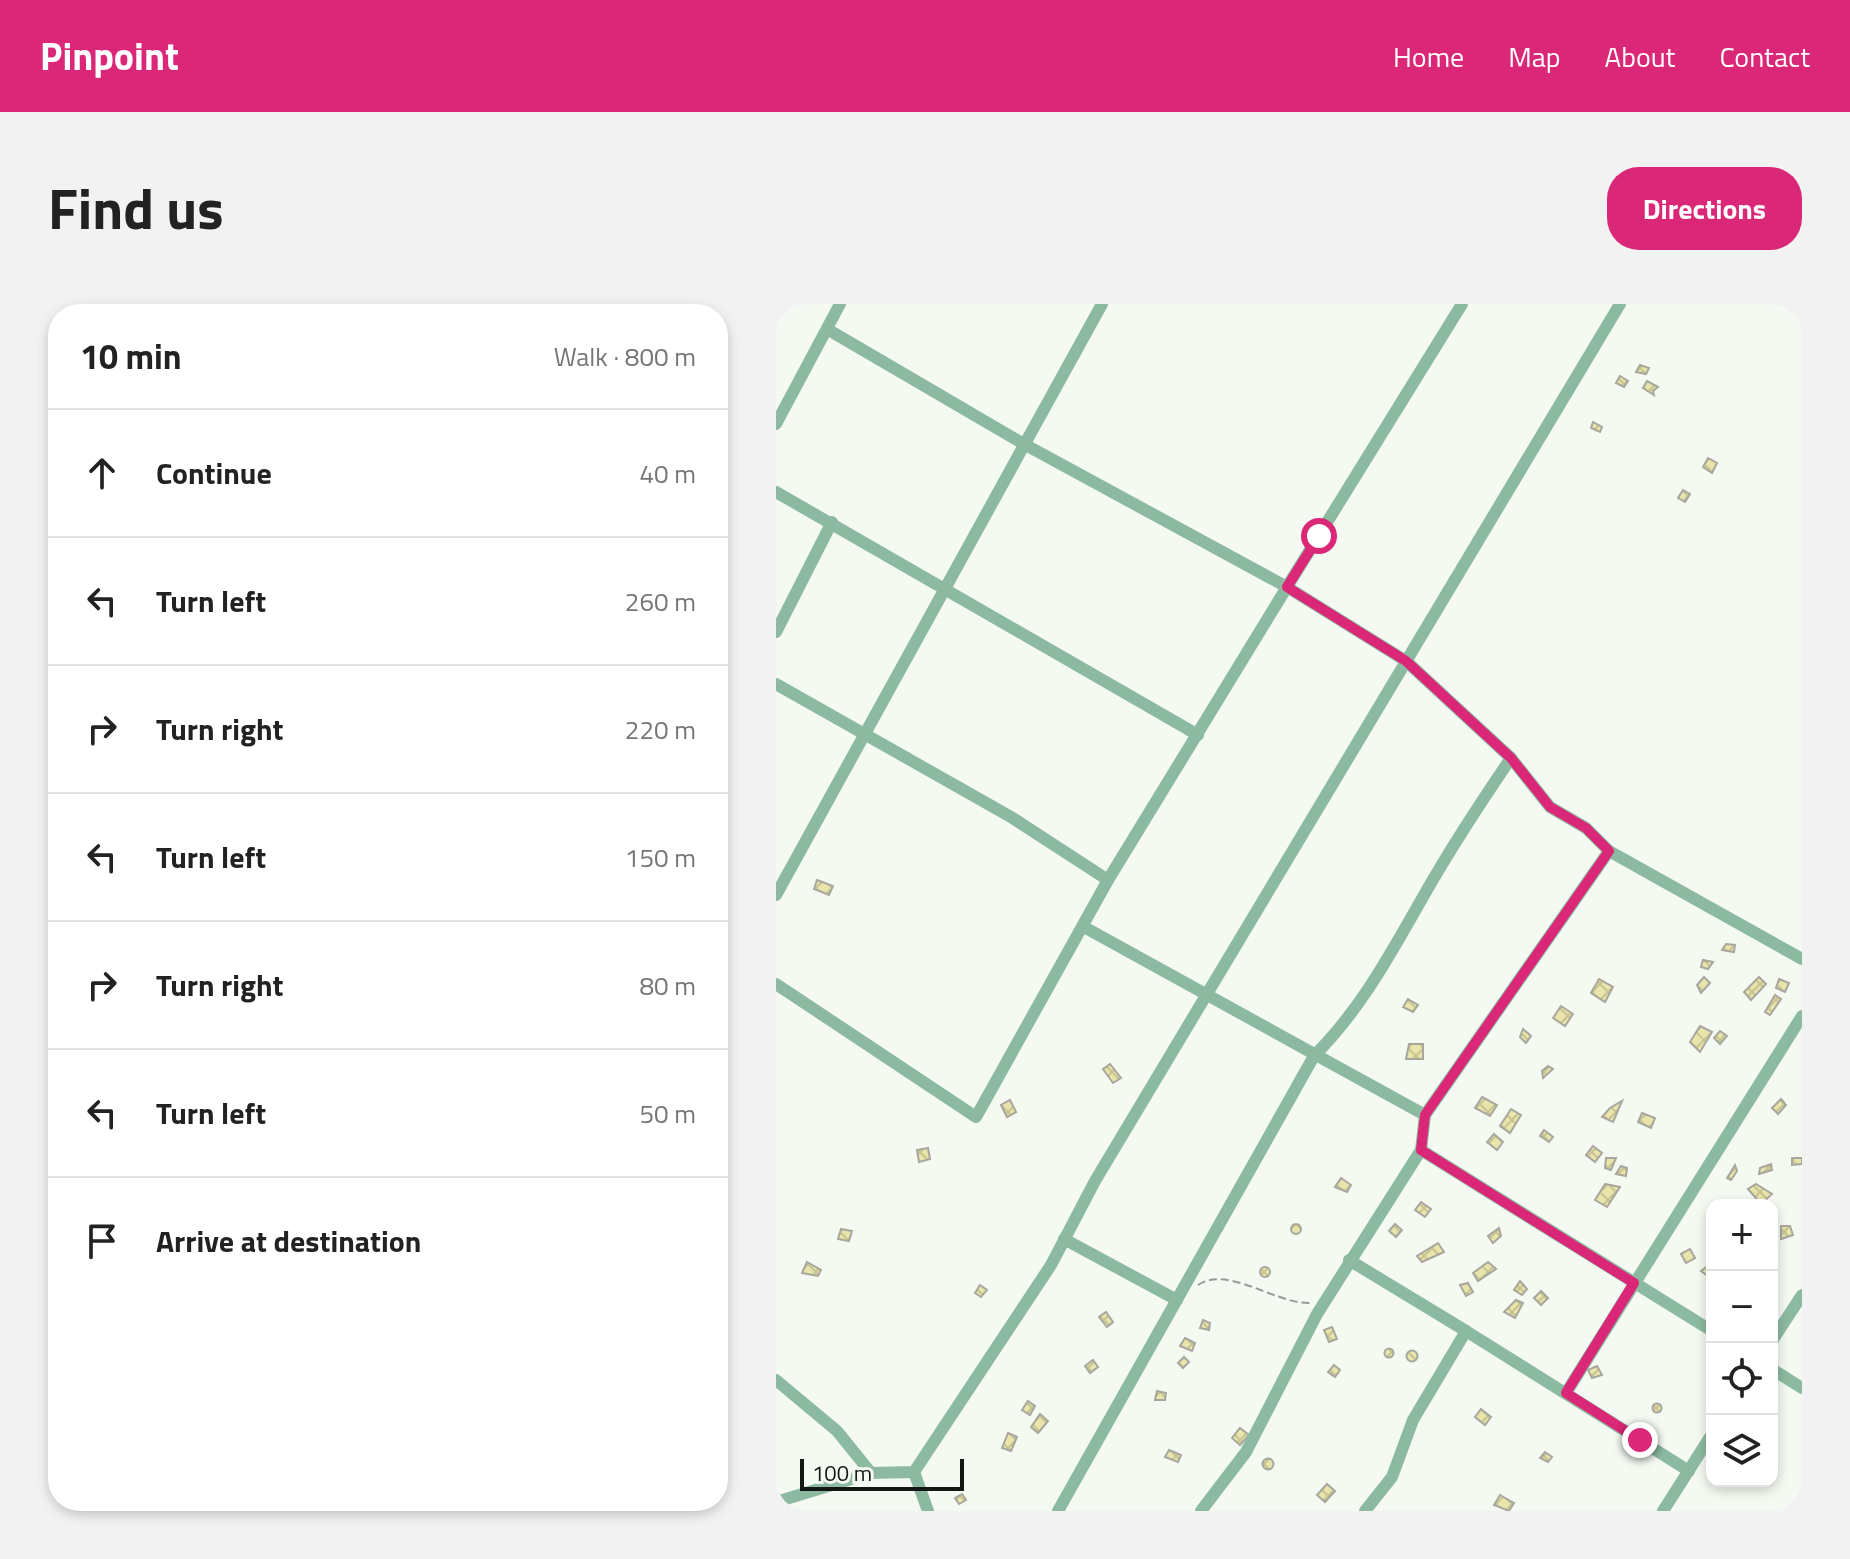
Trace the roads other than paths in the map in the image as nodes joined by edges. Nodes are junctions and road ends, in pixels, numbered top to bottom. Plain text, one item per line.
1 (840, 304) edge
2 (1102, 304) edge
3 (1462, 304) edge
4 (1620, 304) edge
5 (827, 329) junction
6 (776, 424) edge
7 (1022, 443) junction
8 (776, 492) edge
9 (832, 522) junction
10 (943, 587) junction
11 (1287, 587) junction
12 (776, 632) edge
13 (1406, 661) junction
14 (776, 684) edge
15 (864, 734) junction
16 (1198, 735) junction
17 (1511, 758) junction
18 (1609, 851) junction
19 (1108, 880) junction
20 (776, 895) edge
21 (1084, 927) junction
22 (1802, 959) edge
23 (776, 984) edge
24 (1208, 992) junction
25 (1802, 1016) edge
26 (1314, 1056) junction
27 (1425, 1115) junction
28 (1421, 1150) junction
29 (1064, 1239) junction
30 (1349, 1260) junction
31 (1634, 1283) junction
32 (1802, 1295) edge
33 (1177, 1300) junction
34 (1706, 1327) edge
35 (1466, 1331) junction
36 (1778, 1332) edge
37 (1778, 1373) edge
38 (776, 1380) edge
39 (1802, 1388) edge
40 (1566, 1393) junction
41 (1706, 1444) edge
42 (1689, 1471) junction
43 (914, 1472) junction
44 (871, 1473) junction
45 (776, 1502) edge
46 (928, 1511) edge
47 (1058, 1511) edge
48 (1201, 1511) edge
49 (1365, 1511) edge
50 (1663, 1511) edge

1 - 5 street
2 - 7 street
3 - 11 street
4 - 13 street
5 - 6 street
5 - 7 street
7 - 10 street
7 - 11 street
8 - 9 street
9 - 10 street
9 - 12 street
10 - 15 street
10 - 16 street
11 - 13 street
11 - 16 street
13 - 17 street
13 - 24 street
14 - 15 street
15 - 19 street
15 - 20 street
16 - 19 street
17 - 18 street
17 - 26 street
18 - 22 street
18 - 27 street
19 - 21 street
21 - 23 street
21 - 24 street
24 - 26 street
24 - 29 street
25 - 31 street
26 - 27 street
26 - 33 street
27 - 28 street
28 - 30 street
28 - 31 street
29 - 33 street
29 - 43 street
30 - 35 street
30 - 48 street
31 - 34 street
31 - 40 street
32 - 36 street
33 - 47 street
35 - 40 street
35 - 49 street
37 - 39 street
38 - 44 street
40 - 42 street
41 - 42 street
42 - 50 street
43 - 44 street
43 - 46 street
44 - 45 street

